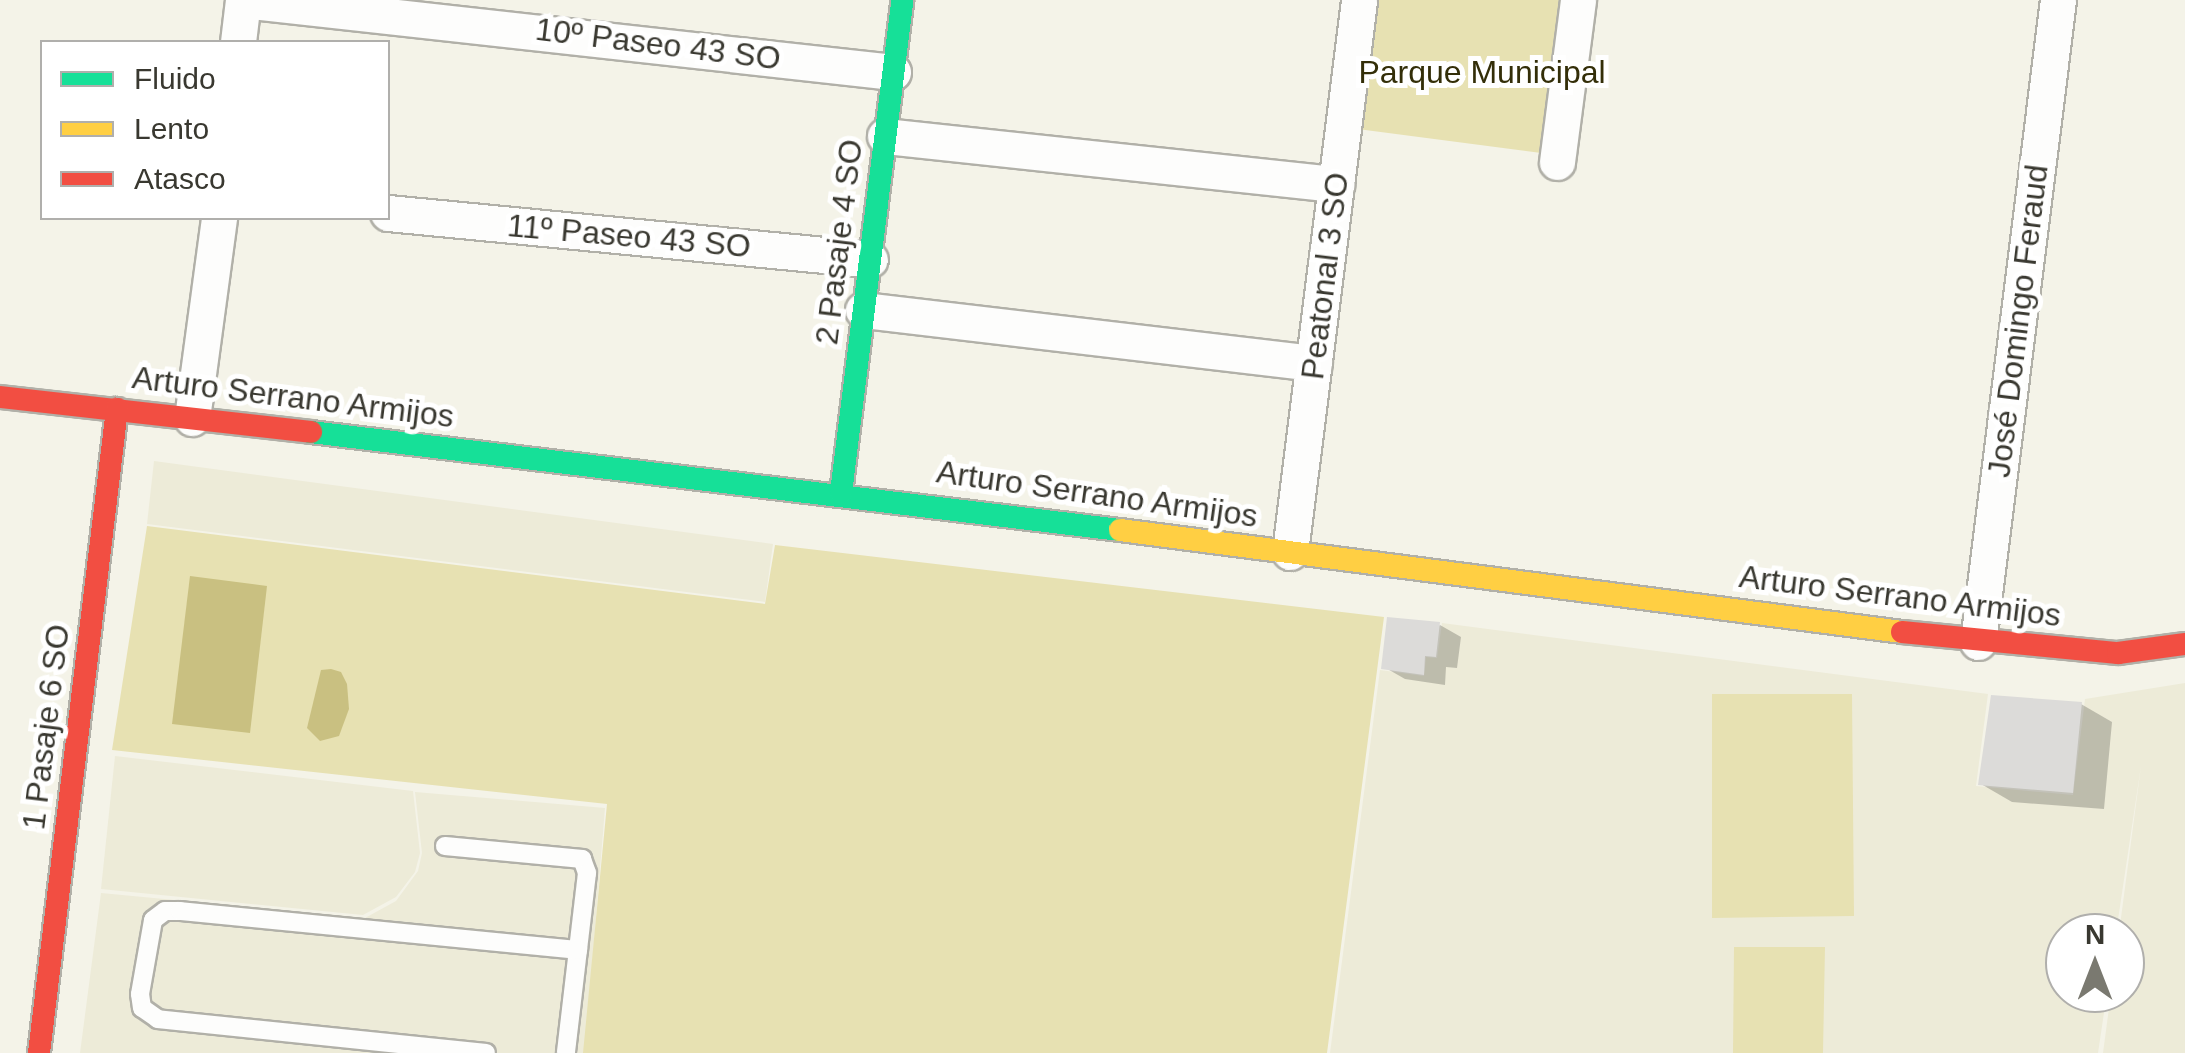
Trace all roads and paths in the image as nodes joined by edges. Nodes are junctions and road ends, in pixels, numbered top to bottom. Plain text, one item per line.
1 (243, 0) edge
2 (902, 0) edge
3 (1359, 0) edge
4 (1578, 0) edge
5 (2058, 0) edge
6 (445, 10) edge
7 (238, 40) edge
8 (893, 72) junction
9 (885, 136) junction
10 (1557, 162) dead end
11 (1336, 184) junction
12 (390, 213) edge
13 (219, 220) edge
14 (870, 259) junction
15 (863, 310) junction
16 (1314, 363) junction
17 (0, 397) edge
18 (117, 409) junction
19 (192, 418) junction
20 (840, 493) junction
21 (1290, 552) junction
22 (1978, 642) junction
23 (2185, 644) edge
24 (446, 846) dead end
25 (578, 950) junction
26 (39, 1053) edge
27 (486, 1053) edge
28 (566, 1053) edge

1 - 6 street, 10º Paseo 43 SO
1 - 7 street
2 - 8 street, 2 Pasaje 4 SO
3 - 11 street, Peatonal 3 SO
4 - 10 street
5 - 22 street, José Domingo Feraud
6 - 8 street, 10º Paseo 43 SO
8 - 9 street, 2 Pasaje 4 SO
9 - 11 street
9 - 14 street, 2 Pasaje 4 SO
11 - 16 street, Peatonal 3 SO
12 - 14 street, 11º Paseo 43 SO
13 - 19 street
14 - 15 street, 2 Pasaje 4 SO
15 - 16 street
15 - 20 street, 2 Pasaje 4 SO
16 - 21 street, Peatonal 3 SO
17 - 18 street, Arturo Serrano Armijos
18 - 19 street, Arturo Serrano Armijos
18 - 26 street, 1 Pasaje 6 SO
19 - 20 street, Arturo Serrano Armijos
20 - 21 street, Arturo Serrano Armijos
21 - 22 street, Arturo Serrano Armijos
22 - 23 street, Arturo Serrano Armijos
24 - 25 lane
25 - 27 lane
25 - 28 lane

